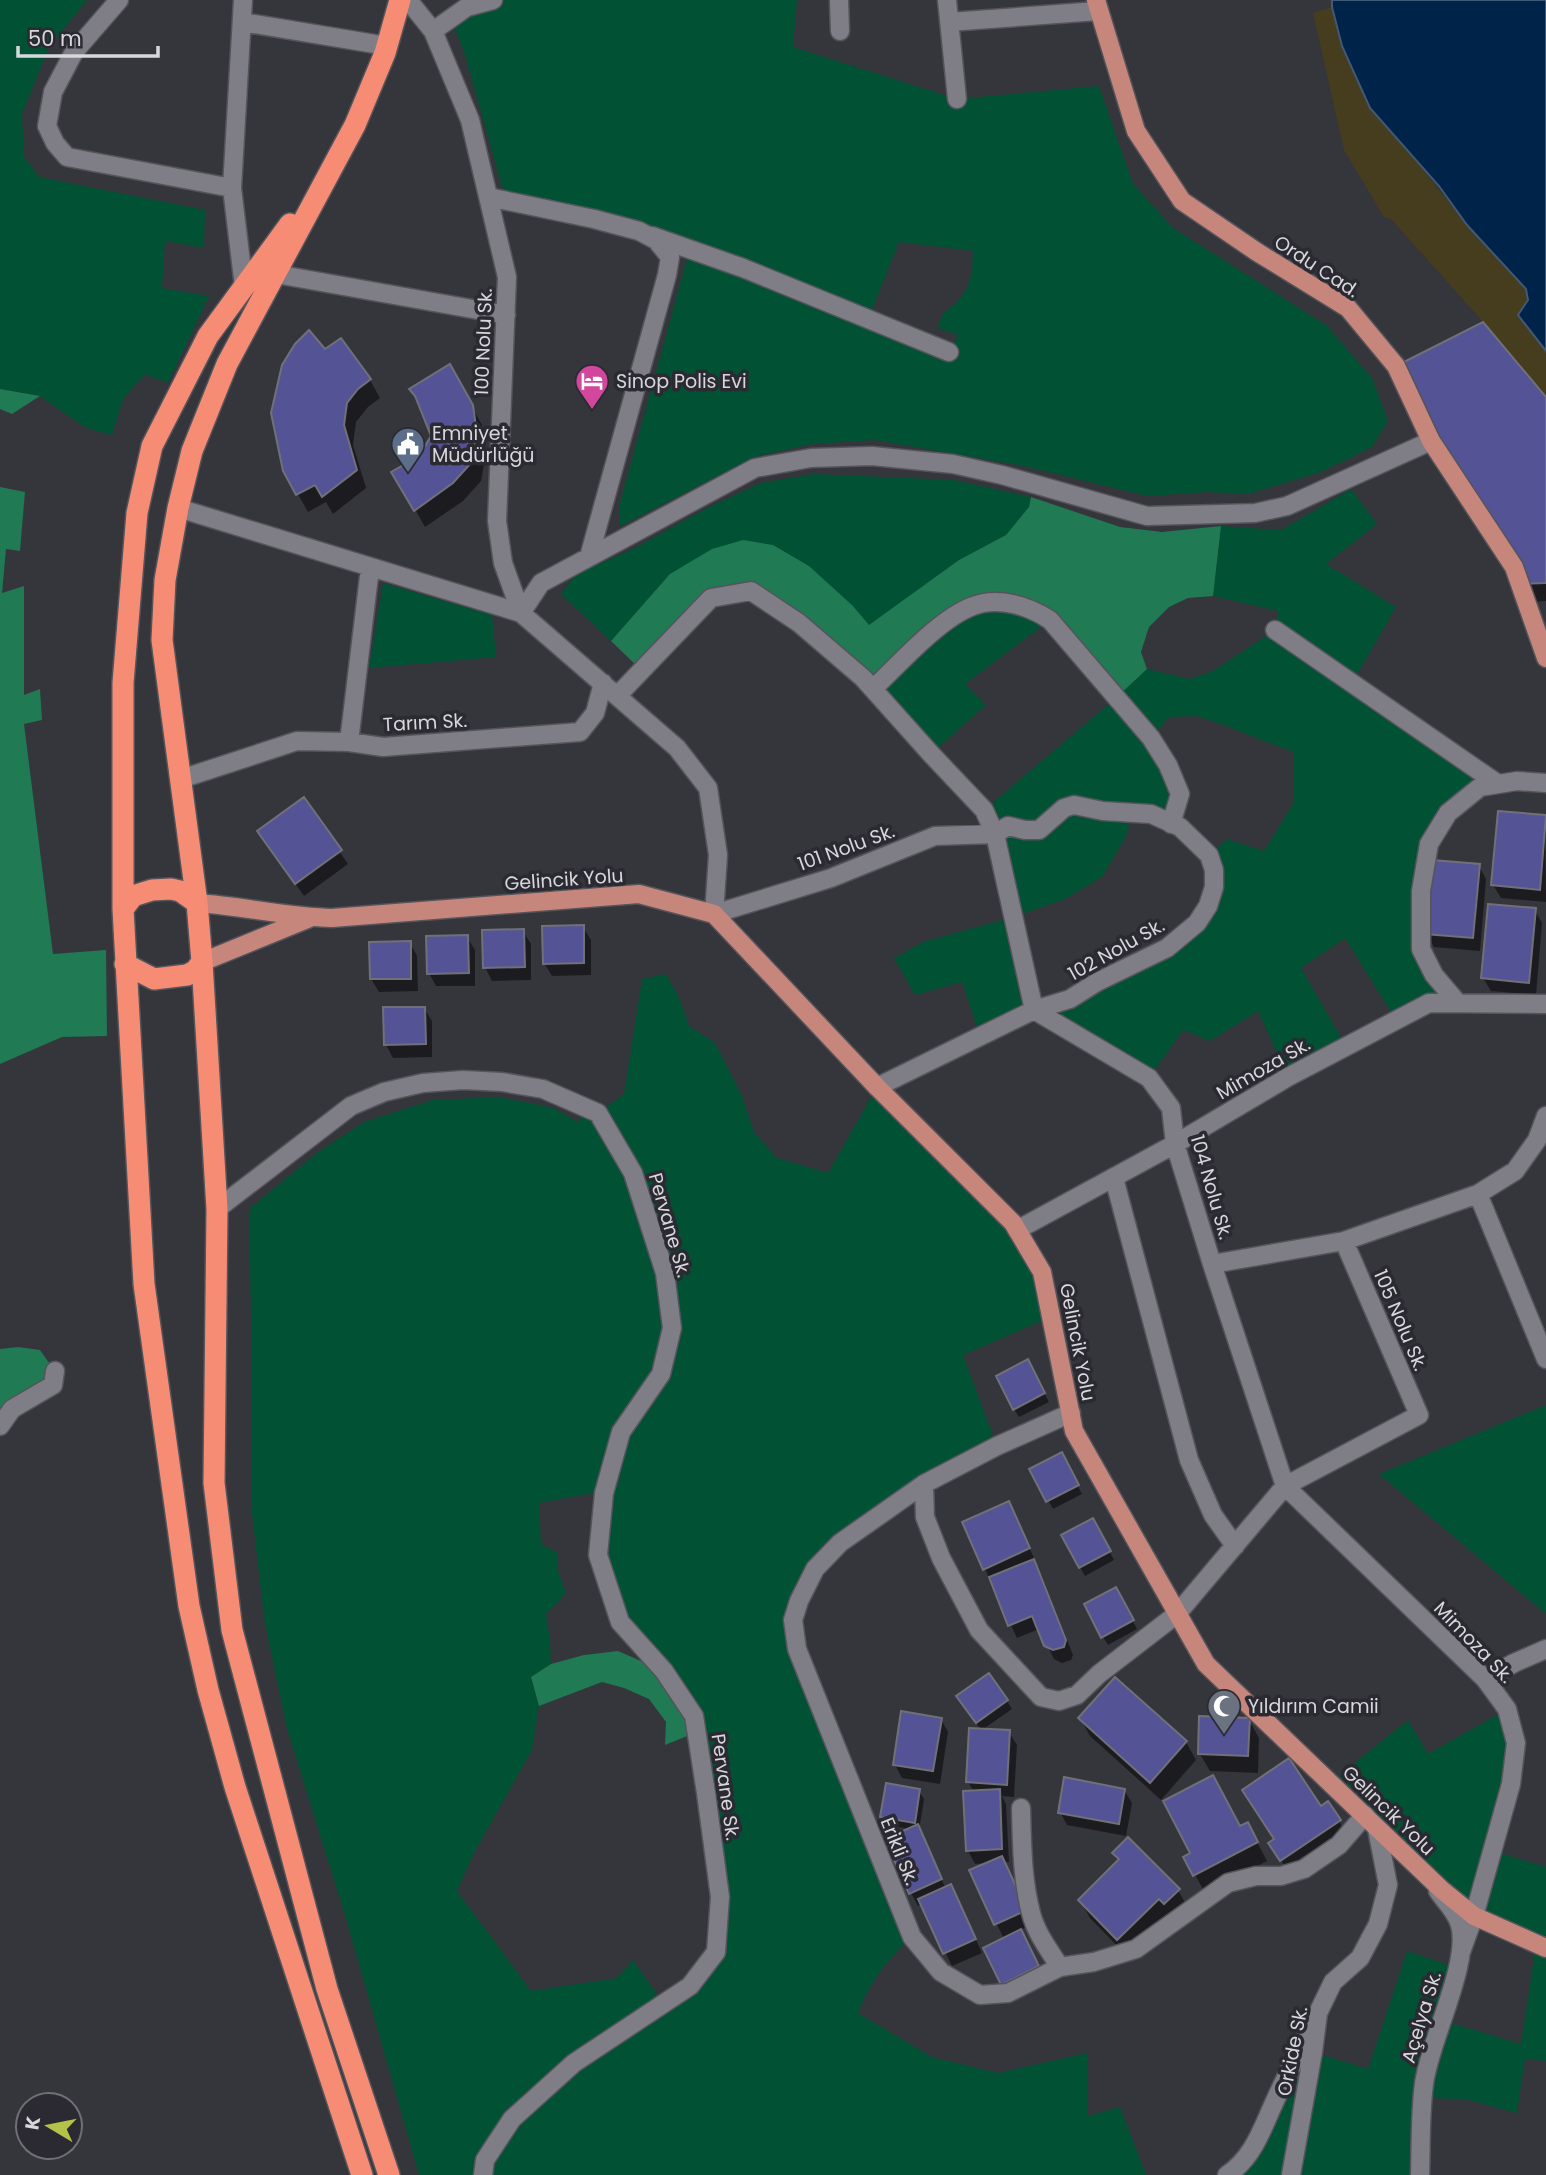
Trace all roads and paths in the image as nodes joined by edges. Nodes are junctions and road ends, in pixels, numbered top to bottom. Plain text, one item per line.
1 (119, 0) edge
2 (243, 0) edge
3 (400, 0) edge
4 (408, 0) edge
5 (493, 0) edge
6 (839, 0) edge
7 (947, 0) edge
8 (1097, 5) edge
9 (242, 22) junction
10 (949, 22) junction
11 (433, 31) junction
12 (840, 31) dead end
13 (387, 46) junction
14 (957, 99) dead end
15 (337, 160) junction
16 (232, 188) junction
17 (488, 198) junction
18 (639, 231) junction
19 (276, 274) junction
20 (244, 287) junction
21 (506, 315) junction
22 (949, 352) dead end
23 (1431, 440) junction
24 (178, 508) junction
25 (589, 556) junction
26 (370, 568) junction
27 (521, 612) junction
28 (1275, 630) dead end
29 (1546, 658) edge
30 (603, 683) junction
31 (873, 689) junction
32 (618, 695) junction
33 (349, 742) junction
34 (181, 779) junction
35 (1546, 783) edge
36 (1498, 784) junction
37 (1171, 824) junction
38 (995, 834) junction
39 (197, 902) junction
40 (123, 909) junction
41 (714, 914) junction
42 (310, 918) junction
43 (202, 962) junction
44 (125, 964) junction
45 (1457, 1002) junction
46 (1546, 1004) edge
47 (1034, 1010) junction
48 (877, 1087) junction
49 (1546, 1116) edge
50 (1175, 1144) junction
51 (1114, 1178) junction
52 (1478, 1194) junction
53 (217, 1209) junction
54 (1017, 1230) junction
55 (1344, 1241) junction
56 (1212, 1264) junction
57 (1546, 1359) edge
58 (55, 1371) dead end
59 (1071, 1413) junction
60 (0, 1426) edge
61 (924, 1484) junction
62 (1285, 1486) junction
63 (1235, 1546) junction
64 (1177, 1614) junction
65 (1546, 1649) edge
66 (1485, 1679) junction
67 (1021, 1808) dead end
68 (1371, 1822) junction
69 (1430, 1880) junction
70 (1474, 1916) junction
71 (1546, 1948) edge
72 (1461, 1952) junction
73 (1060, 1967) junction
74 (1318, 2012) junction
75 (353, 2144) junction
76 (348, 2175) edge
77 (362, 2175) edge
78 (389, 2175) edge
79 (483, 2175) edge
80 (1227, 2175) edge
81 (1291, 2175) edge
82 (1420, 2175) edge

1 - 16 street
2 - 9 street
3 - 13 highway
4 - 11 street, 100 Nolu Sk.
5 - 11 street
6 - 12 street
7 - 10 street
8 - 10 street
8 - 23 main road, Ordu Cad.
9 - 13 street
9 - 16 street
10 - 14 street
11 - 17 street, 100 Nolu Sk.
13 - 15 highway
15 - 19 highway
15 - 20 highway
16 - 20 street
17 - 18 street
17 - 21 street, 100 Nolu Sk.
18 - 22 street
18 - 25 street
19 - 21 street
19 - 24 highway
20 - 40 highway
21 - 27 street, 100 Nolu Sk.
23 - 25 street
23 - 29 main road, Ordu Cad.
24 - 26 street
24 - 34 highway
25 - 27 street
26 - 27 street
26 - 33 street
27 - 30 street, 100 Nolu Sk.
28 - 36 street
30 - 32 street, 100 Nolu Sk.
30 - 33 street, Tarım Sk.
31 - 32 street
31 - 37 street
31 - 38 street
32 - 41 street, 100 Nolu Sk.
33 - 34 street, Tarım Sk.
34 - 39 highway
35 - 36 street
36 - 45 street
37 - 38 street, 102 Nolu Sk.
37 - 47 street, 102 Nolu Sk.
38 - 41 street, 101 Nolu Sk.
38 - 47 street
39 - 40 highway
39 - 42 main road
39 - 43 highway
40 - 44 highway
41 - 42 main road, Gelincik Yolu
41 - 48 main road, Gelincik Yolu
42 - 43 main road
43 - 44 highway
43 - 53 highway
44 - 75 highway
45 - 46 street, Mimoza Sk.
45 - 50 street, Mimoza Sk.
47 - 48 street
47 - 50 street, 104 Nolu Sk.
48 - 54 main road, Gelincik Yolu
49 - 52 street
50 - 51 street, Mimoza Sk.
50 - 56 street, 104 Nolu Sk.
51 - 54 street, Mimoza Sk.
51 - 63 street
52 - 55 street
52 - 57 street
53 - 78 highway
53 - 79 street, Pervane Sk.
54 - 59 main road, Gelincik Yolu
55 - 56 street
55 - 62 street, 105 Nolu Sk.
56 - 62 street, 104 Nolu Sk.
58 - 60 street
59 - 61 street, Erikli Sk.
59 - 64 main road, Gelincik Yolu
61 - 64 street
61 - 73 street, Erikli Sk.
62 - 63 street
62 - 66 street, Mimoza Sk.
63 - 64 street
64 - 68 main road, Gelincik Yolu
65 - 66 street
66 - 70 street, Mimoza Sk.
67 - 73 street
68 - 69 main road, Gelincik Yolu
68 - 73 street, Erikli Sk.
68 - 74 street, Orkide Sk.
69 - 70 main road, Gelincik Yolu
69 - 72 street, Açelya Sk.
70 - 71 main road, Gelincik Yolu
70 - 72 street, Mimoza Sk.
72 - 82 street, Açelya Sk.
74 - 80 street
74 - 81 street, Orkide Sk.
75 - 76 street
75 - 77 highway

